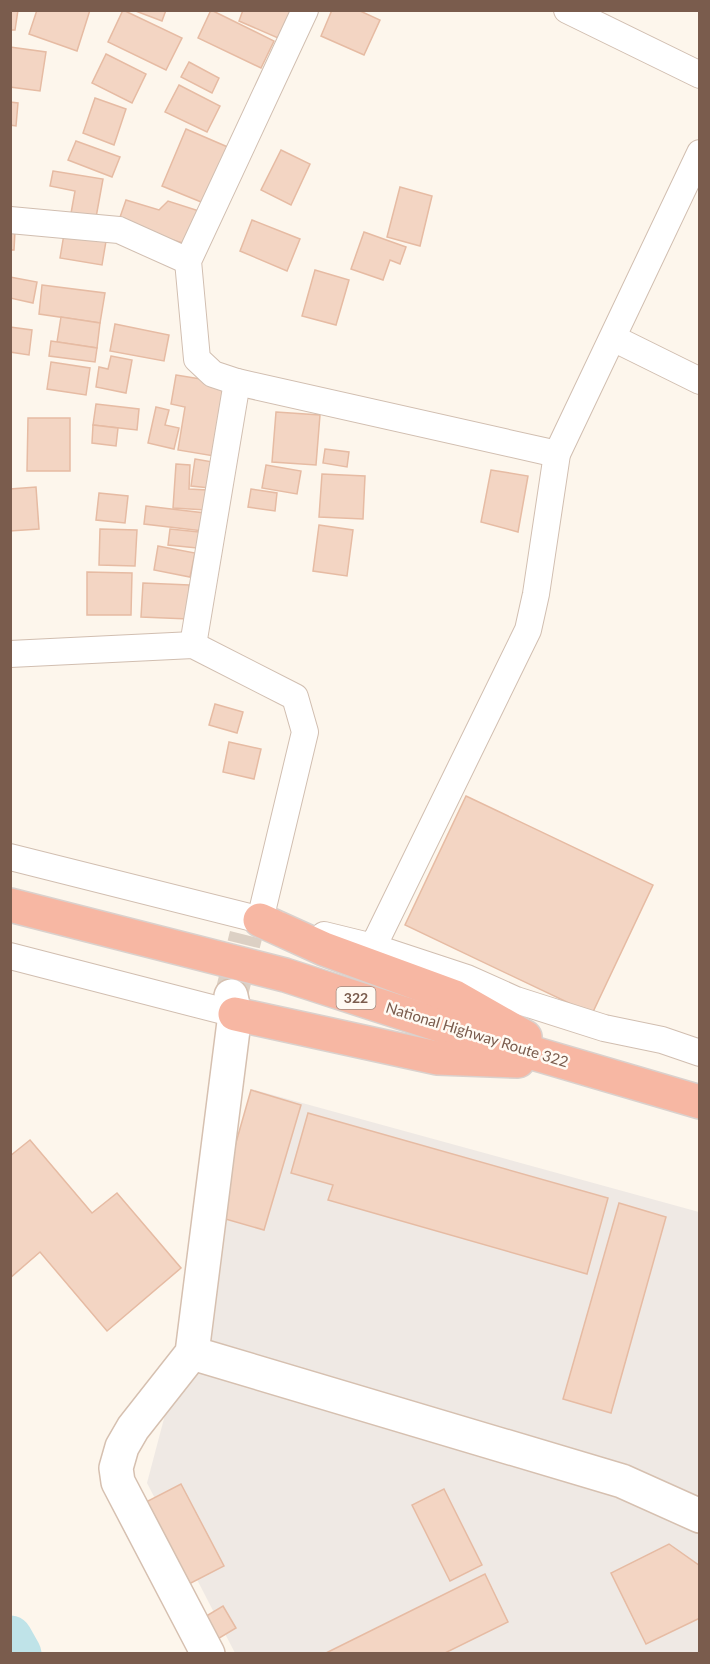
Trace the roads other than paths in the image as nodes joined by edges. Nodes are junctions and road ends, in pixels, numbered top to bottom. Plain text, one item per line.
1 (305, 10) edge
2 (567, 10) edge
3 (699, 75) edge
4 (699, 153) edge
5 (10, 220) edge
6 (188, 261) junction
7 (613, 338) junction
8 (699, 381) edge
9 (237, 382) junction
10 (557, 454) junction
11 (193, 645) junction
12 (10, 654) edge
13 (10, 856) edge
14 (10, 905) edge
15 (253, 928) junction
16 (373, 947) junction
17 (10, 956) edge
18 (233, 1005) junction
19 (699, 1053) edge
20 (571, 1063) junction
21 (699, 1102) edge
22 (192, 1353) junction
23 (699, 1516) edge
24 (205, 1652) edge

1 - 6 street
2 - 3 street
4 - 7 street
5 - 6 street
6 - 9 street
7 - 8 street
7 - 10 street
9 - 10 street
9 - 11 street
10 - 16 street
11 - 12 street
11 - 15 street
13 - 15 street
14 - 20 highway, National Highway Route 322 / 322
15 - 16 street
15 - 20 highway
16 - 19 street
17 - 18 street
18 - 20 highway
18 - 22 street
20 - 21 highway, National Highway Route 322 / 322
22 - 23 street
22 - 24 street

